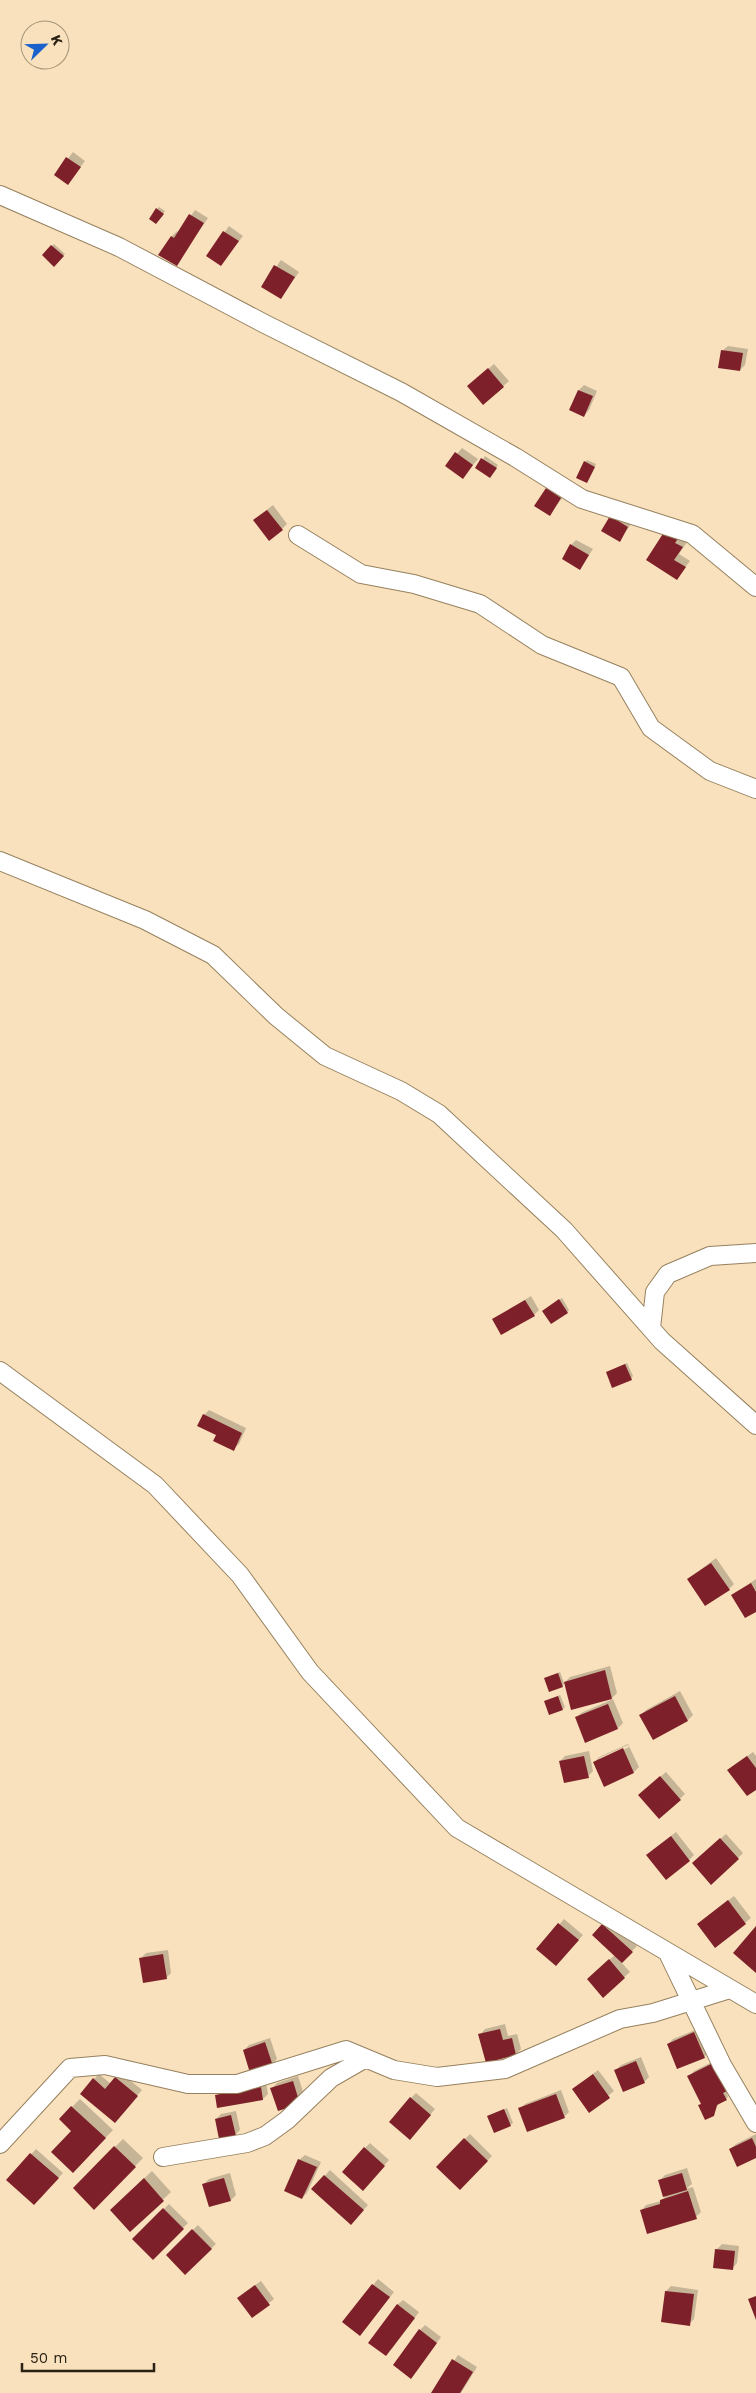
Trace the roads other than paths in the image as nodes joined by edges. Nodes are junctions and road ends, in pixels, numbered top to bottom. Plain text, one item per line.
1 (0, 195) edge
2 (298, 535) dead end
3 (756, 587) edge
4 (756, 789) edge
5 (0, 861) edge
6 (756, 1253) edge
7 (651, 1328) junction
8 (0, 1371) edge
9 (756, 1425) edge
10 (668, 1953) junction
11 (730, 1989) junction
12 (691, 2001) junction
13 (756, 2004) edge
14 (364, 2059) junction
15 (756, 2123) edge
16 (0, 2144) edge
17 (163, 2157) dead end

1 - 3 street
2 - 4 street
5 - 7 street
6 - 7 street
7 - 9 street
8 - 10 street
10 - 11 street
10 - 12 street
11 - 12 street
11 - 13 street
12 - 14 street
12 - 15 street
14 - 16 street
14 - 17 street

